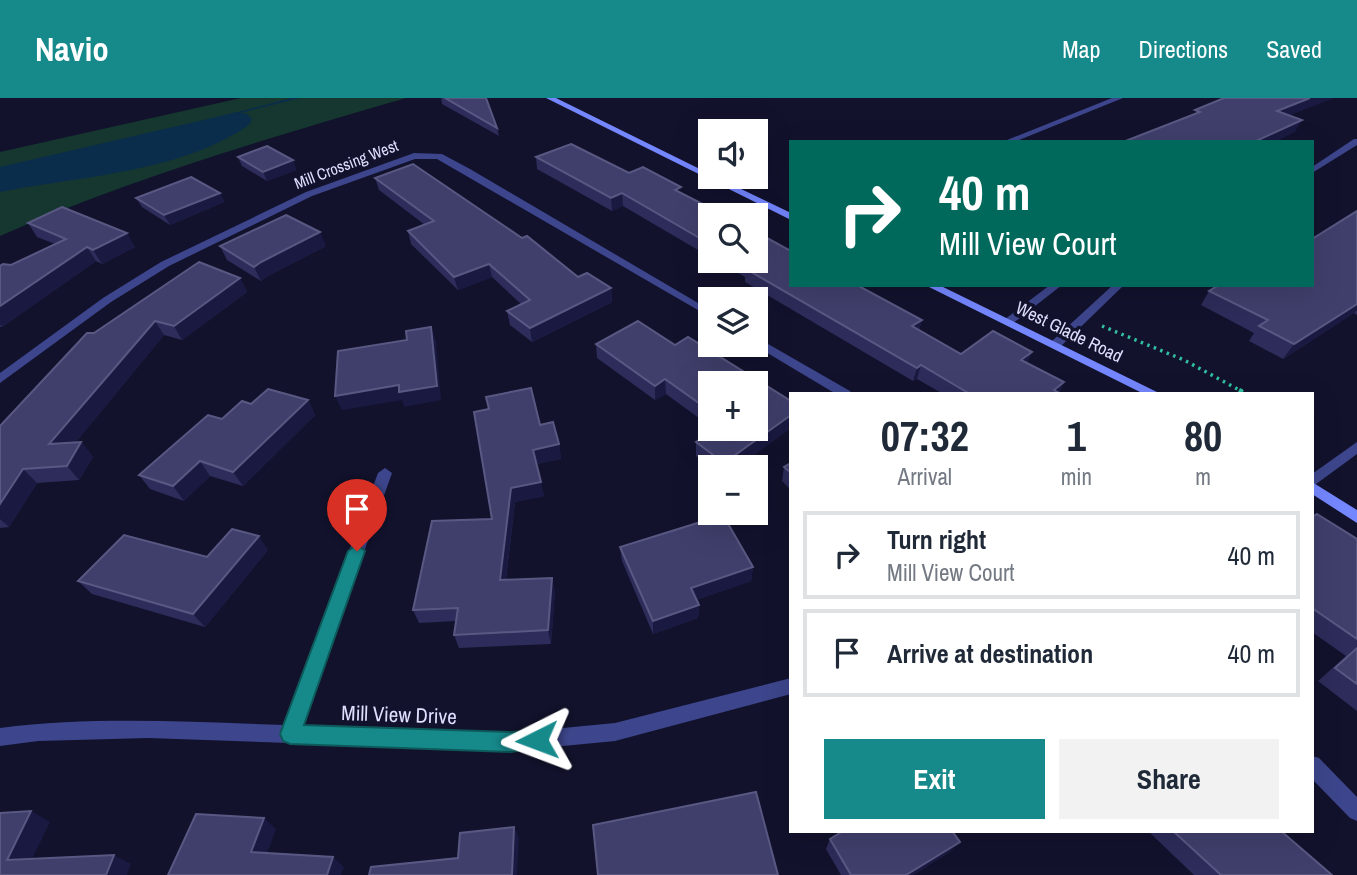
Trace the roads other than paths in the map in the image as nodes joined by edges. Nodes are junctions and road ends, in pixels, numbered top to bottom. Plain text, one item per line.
1 (550, 98) edge
2 (1119, 98) edge
3 (1011, 140) edge
4 (1357, 141) edge
5 (1314, 170) edge
6 (789, 216) edge
7 (934, 287) edge
8 (1054, 287) edge
9 (1112, 287) edge
10 (698, 307) edge
11 (1008, 322) junction
12 (1056, 344) junction
13 (768, 348) edge
14 (0, 379) edge
15 (843, 392) edge
16 (1151, 392) edge
17 (1357, 447) edge
18 (385, 473) dead end
19 (1314, 483) edge
20 (1314, 486) edge
21 (1357, 517) edge
22 (789, 687) edge
23 (290, 734) junction
24 (0, 737) edge
25 (1314, 767) edge
26 (1357, 811) edge

1 - 6 main road
2 - 3 street
4 - 5 street
7 - 11 main road, West Glade Road
8 - 11 street
9 - 12 street
10 - 14 street, Mill Crossing West
11 - 12 main road, West Glade Road
12 - 16 main road, West Glade Road
13 - 15 street
17 - 19 street
18 - 23 street
20 - 21 main road
22 - 23 street, Mill View Drive
23 - 24 street, Mill View Drive
25 - 26 street

